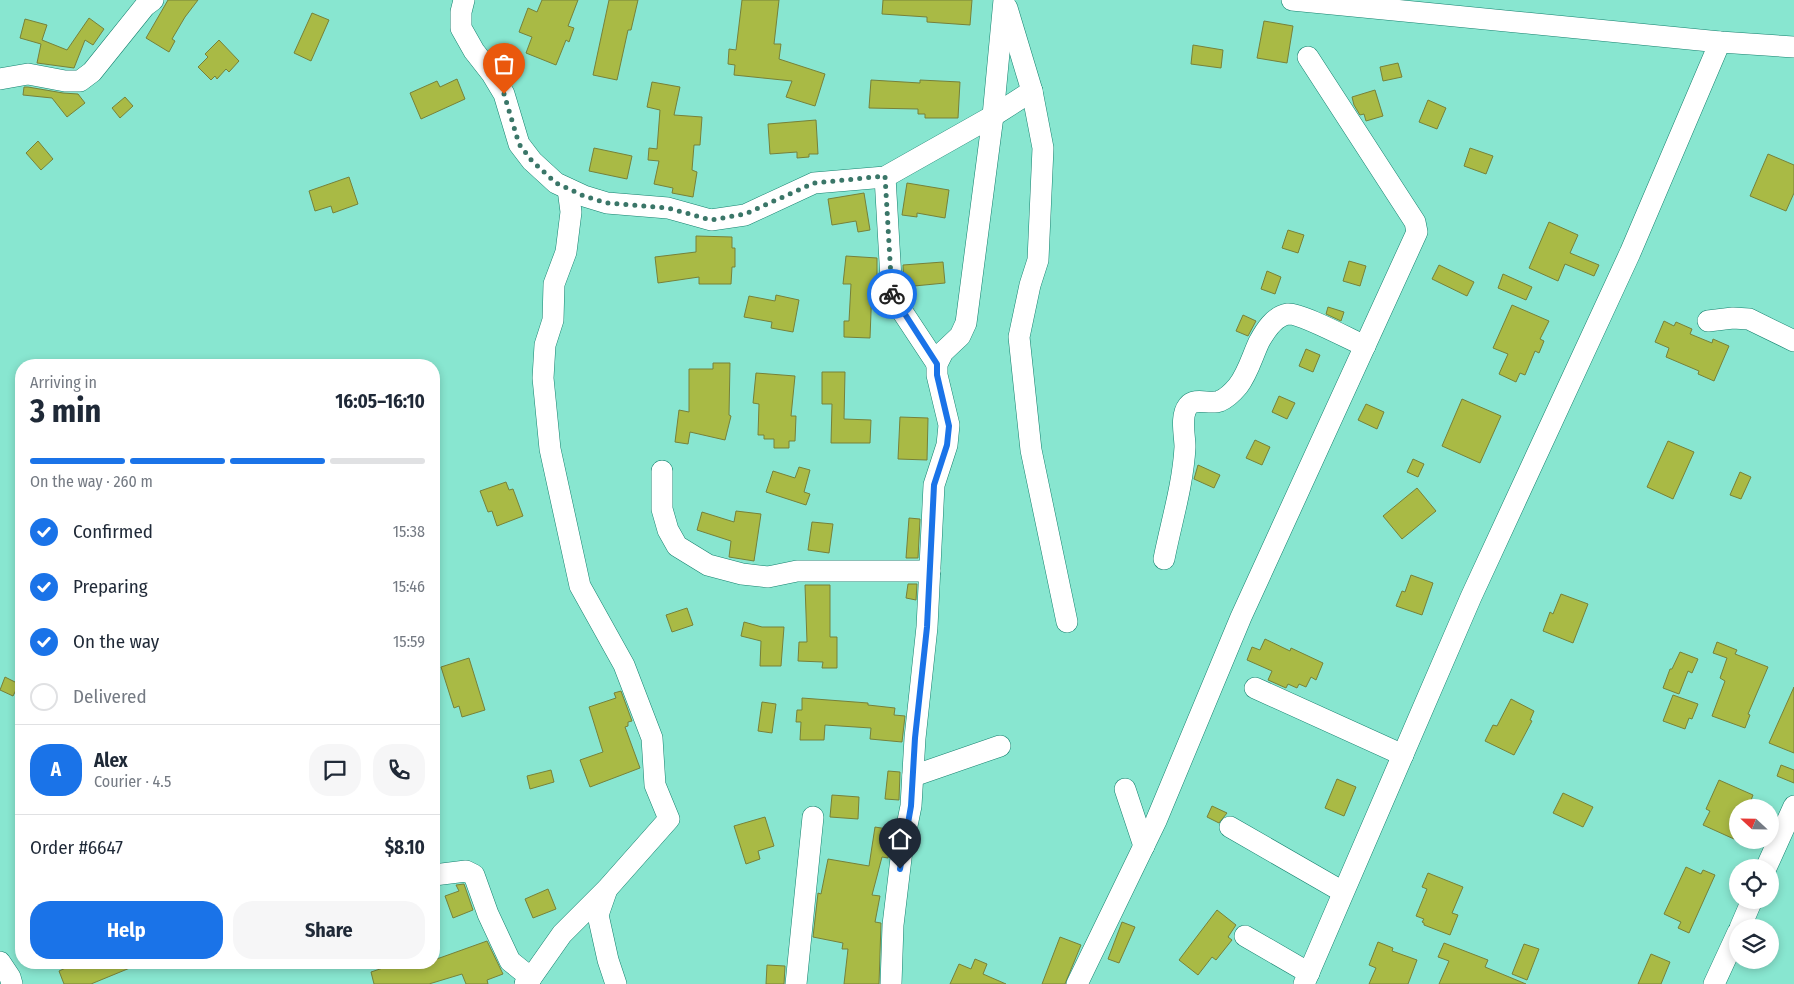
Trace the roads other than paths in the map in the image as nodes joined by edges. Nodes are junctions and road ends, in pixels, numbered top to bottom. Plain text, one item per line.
1 (153, 0) edge
2 (464, 0) edge
3 (1004, 0) edge
4 (1292, 0) edge
5 (1352, 3) edge
6 (1720, 42) junction
7 (1794, 47) edge
8 (1308, 57) dead end
9 (0, 79) edge
10 (1032, 91) junction
11 (992, 116) junction
12 (885, 176) junction
13 (568, 189) junction
14 (1708, 321) dead end
15 (1794, 341) edge
16 (1365, 346) junction
17 (937, 364) junction
18 (662, 471) dead end
19 (1164, 559) dead end
20 (930, 570) junction
21 (1067, 622) dead end
22 (1255, 688) dead end
23 (1000, 746) dead end
24 (1403, 755) junction
25 (912, 776) junction
26 (1125, 789) dead end
27 (1794, 806) edge
28 (813, 817) dead end
29 (1230, 828) dead end
30 (1144, 846) junction
31 (1770, 859) edge
32 (440, 874) edge
33 (606, 889) junction
34 (1344, 892) junction
35 (1245, 936) dead end
36 (1729, 952) edge
37 (0, 962) edge
38 (1306, 979) edge
39 (528, 981) edge
40 (12, 984) edge
41 (616, 984) edge
42 (796, 984) edge
43 (891, 984) edge
44 (1077, 984) edge
45 (1714, 984) edge

1 - 9 street
2 - 13 street
3 - 10 street
3 - 11 street
4 - 5 street
5 - 6 street
6 - 7 street
6 - 24 street
8 - 16 street
10 - 11 street
10 - 21 street
11 - 12 street
11 - 17 street
12 - 13 street
12 - 17 street
13 - 33 street
14 - 15 street
16 - 19 street
16 - 30 street
17 - 20 street
18 - 20 street
20 - 25 street
22 - 24 street
23 - 25 street
24 - 34 street
25 - 43 street
26 - 30 street
27 - 31 street
28 - 42 street
29 - 34 street
30 - 44 street
32 - 39 street
33 - 39 street
33 - 41 street
34 - 38 street
35 - 38 street
36 - 45 street
37 - 40 street

